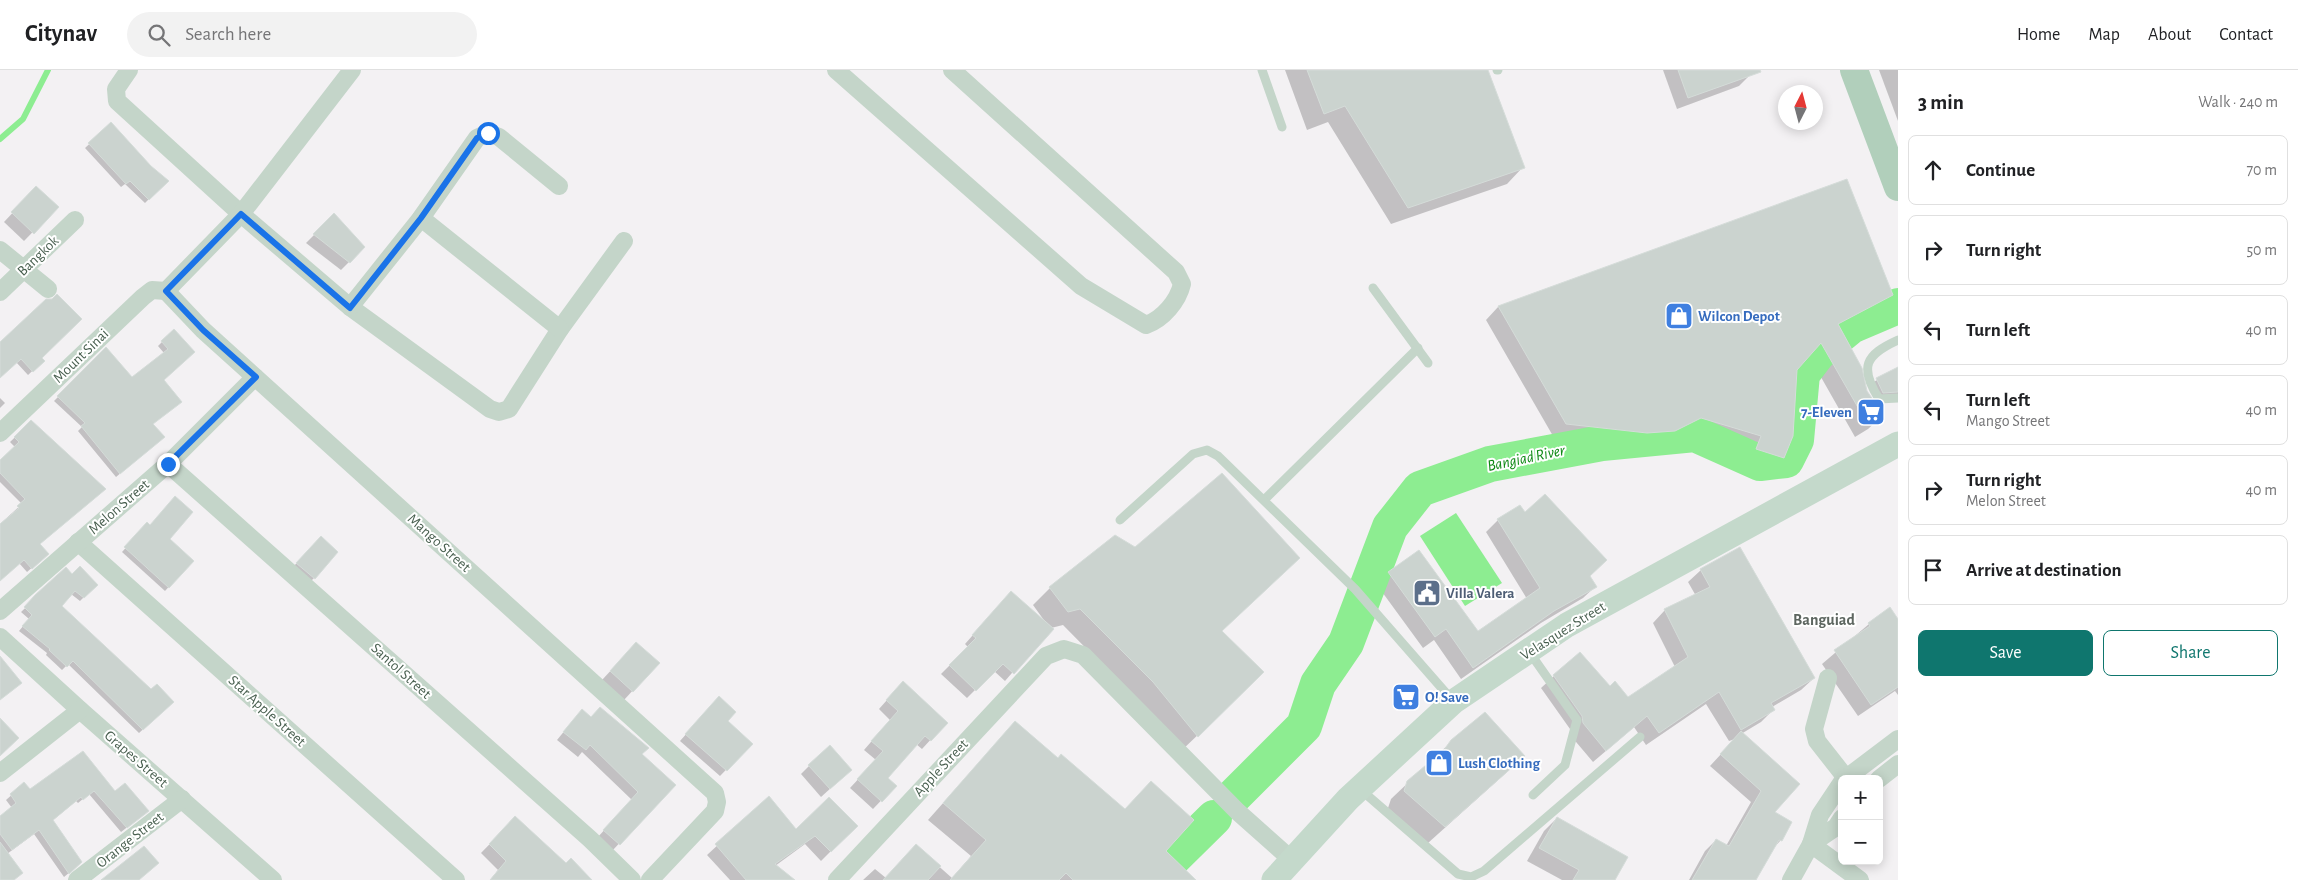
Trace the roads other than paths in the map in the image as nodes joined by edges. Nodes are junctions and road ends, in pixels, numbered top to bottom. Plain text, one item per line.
1 (129, 70) edge
2 (352, 70) edge
3 (836, 70) edge
4 (952, 70) edge
5 (1262, 70) edge
6 (1854, 70) edge
7 (1282, 127) dead end
8 (559, 186) dead end
9 (1898, 187) edge
10 (241, 214) junction
11 (421, 218) junction
12 (75, 220) dead end
13 (624, 241) dead end
14 (0, 250) edge
15 (24, 270) junction
16 (1374, 288) dead end
17 (48, 290) dead end
18 (166, 291) junction
19 (0, 292) edge
20 (350, 308) junction
21 (560, 330) junction
22 (1898, 340) edge
23 (1418, 348) junction
24 (1428, 363) dead end
25 (256, 377) junction
26 (1898, 398) edge
27 (0, 433) edge
28 (1898, 444) edge
29 (168, 464) junction
30 (1265, 499) junction
31 (1120, 520) dead end
32 (78, 542) junction
33 (0, 611) edge
34 (0, 636) edge
35 (1528, 651) junction
36 (1828, 678) dead end
37 (1453, 702) junction
38 (80, 710) junction
39 (1640, 737) dead end
40 (1898, 739) edge
41 (1898, 764) edge
42 (0, 773) edge
43 (1842, 775) edge
44 (1850, 775) edge
45 (1883, 776) edge
46 (1360, 789) junction
47 (1838, 789) edge
48 (1533, 795) dead end
49 (182, 799) junction
50 (1841, 820) edge
51 (1811, 844) junction
52 (1293, 861) junction
53 (84, 878) edge
54 (274, 880) edge
55 (456, 880) edge
56 (632, 880) edge
57 (650, 880) edge
58 (837, 880) edge
59 (1274, 880) edge
60 (1791, 880) edge
61 (1860, 880) edge

1 - 10 street
2 - 10 street
3 - 4 street
5 - 7 lane
6 - 9 main road
8 - 11 street
10 - 18 street
10 - 20 street
11 - 20 street
11 - 21 street
12 - 15 street, Bangkok
13 - 21 street
14 - 15 street
15 - 17 street
15 - 19 street, Bangkok
16 - 23 lane
18 - 25 street, Mango Street
18 - 27 street, Mount Sinai
20 - 21 street
22 - 26 lane
23 - 24 lane
23 - 30 lane
25 - 29 street, Melon Street
25 - 57 street, Mango Street
28 - 35 main road, Velasquez Street
29 - 32 street, Melon Street
29 - 56 street, Santol Street
30 - 31 lane
30 - 37 lane
32 - 33 street, Melon Street
32 - 55 street, Star Apple Street
34 - 38 street, Grapes Street
35 - 37 main road, Velasquez Street
35 - 48 lane
36 - 43 street
37 - 46 main road, Velasquez Street
38 - 42 street
38 - 49 street, Grapes Street
39 - 46 lane
40 - 44 street
41 - 45 street
46 - 52 main road, Velasquez Street
47 - 51 street
49 - 53 street, Orange Street
49 - 54 street, Grapes Street
50 - 51 street
51 - 60 street
51 - 61 street
52 - 58 street, Apple Street
52 - 59 main road, Velasquez Street

